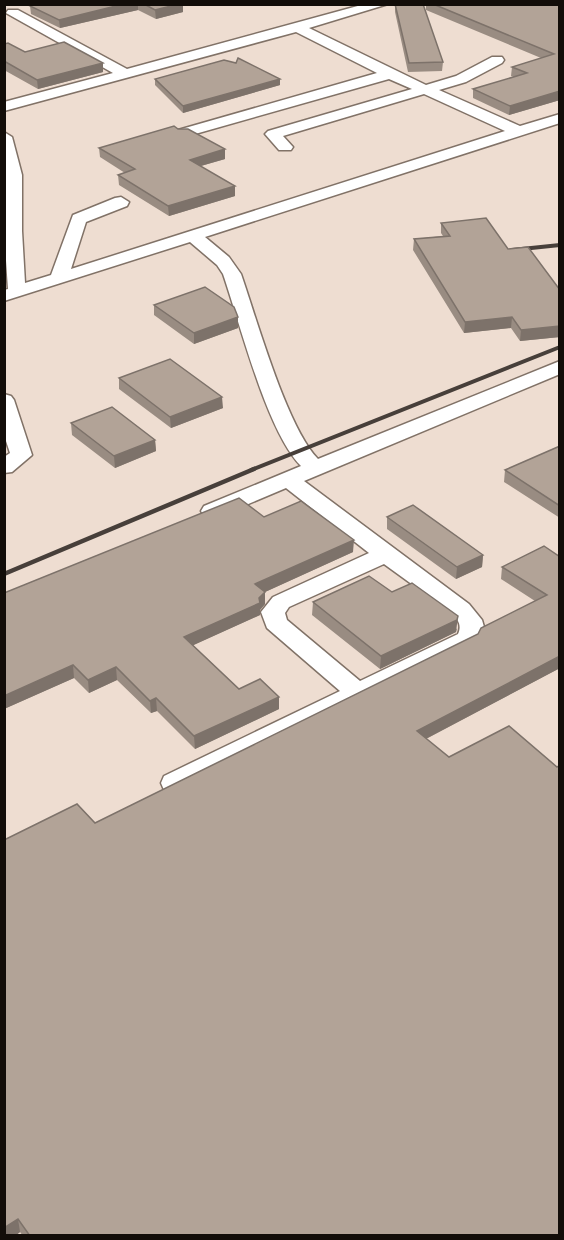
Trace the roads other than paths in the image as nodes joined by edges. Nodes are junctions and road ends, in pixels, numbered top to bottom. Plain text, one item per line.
1 (382, 4) edge
2 (31, 9) edge
3 (9, 14) edge
4 (297, 27) junction
5 (497, 60) dead end
6 (126, 74) junction
7 (390, 74) junction
8 (425, 90) junction
9 (4, 107) edge
10 (27, 117) dead end
11 (560, 118) edge
12 (4, 122) edge
13 (519, 131) junction
14 (183, 133) edge
15 (5, 137) edge
16 (285, 147) dead end
17 (121, 202) dead end
18 (9, 232) edge
19 (193, 236) junction
20 (58, 279) junction
21 (11, 294) edge
22 (560, 367) edge
23 (4, 400) edge
24 (4, 467) edge
25 (315, 468) junction
26 (288, 479) junction
27 (195, 518) edge
28 (386, 554) junction
29 (358, 693) junction
30 (174, 783) edge

1 - 4 lane
2 - 3 lane
3 - 6 lane
4 - 6 lane
4 - 7 lane
5 - 8 lane
6 - 9 lane
7 - 8 lane
7 - 14 lane
8 - 13 lane
8 - 16 lane
10 - 12 lane
11 - 13 lane
13 - 19 lane
15 - 18 lane
17 - 20 lane
18 - 21 lane
19 - 20 lane
19 - 25 lane
20 - 21 lane
22 - 25 lane
23 - 24 lane
25 - 26 lane
26 - 27 lane
26 - 28 lane
28 - 29 lane
28 - 29 lane
29 - 30 lane

